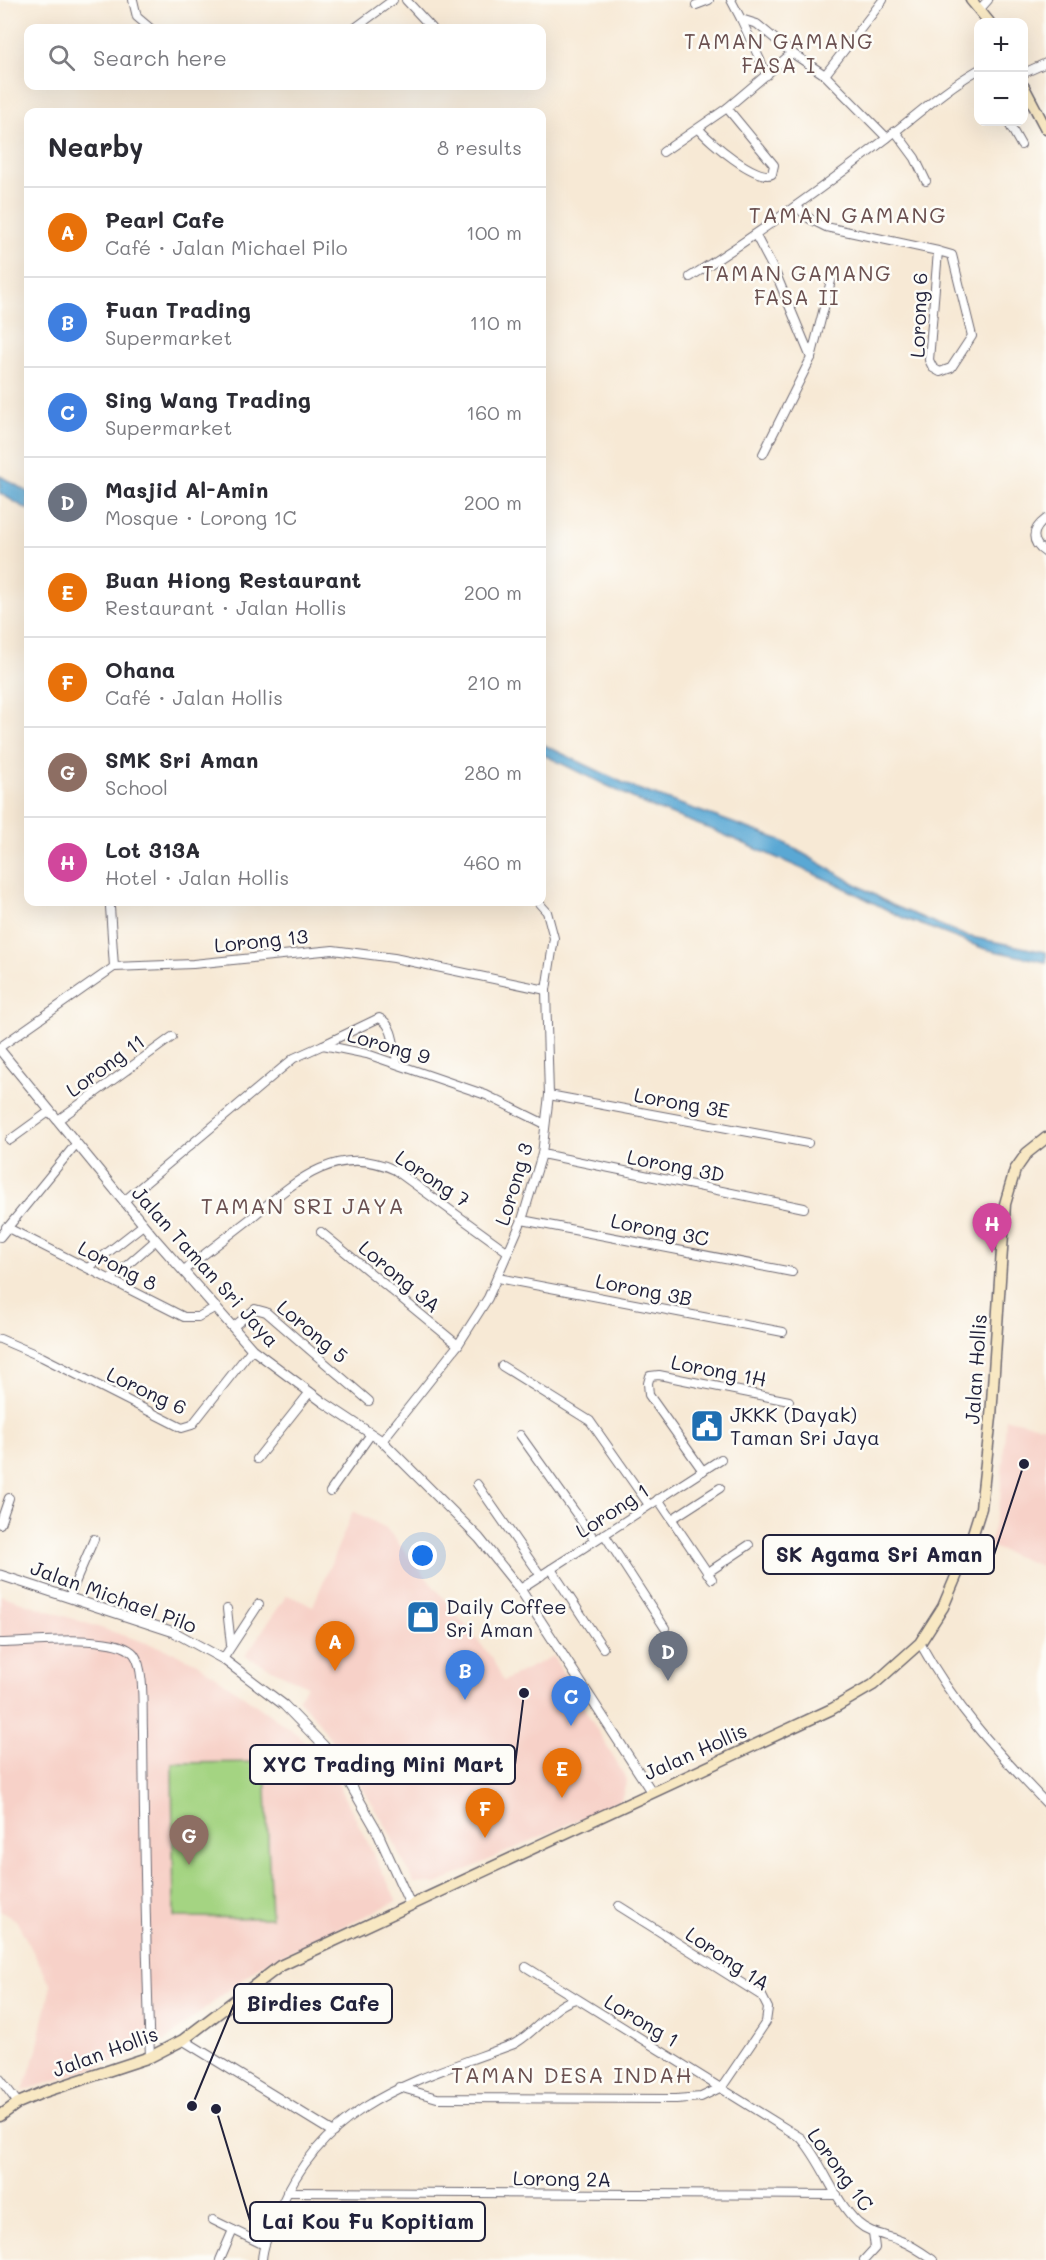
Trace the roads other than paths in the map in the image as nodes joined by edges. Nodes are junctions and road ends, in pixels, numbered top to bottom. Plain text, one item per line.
1 (133, 0) edge
2 (393, 0) edge
3 (406, 0) edge
4 (709, 0) edge
5 (731, 0) edge
6 (884, 0) edge
7 (971, 0) edge
8 (988, 0) edge
9 (696, 5) dead end
10 (980, 9) junction
11 (986, 18) edge
12 (741, 19) junction
13 (145, 24) edge
14 (360, 24) edge
15 (428, 24) edge
16 (792, 53) junction
17 (1046, 63) edge
18 (976, 72) edge
19 (1025, 72) edge
20 (767, 75) junction
21 (825, 75) junction
22 (1028, 96) edge
23 (727, 108) junction
24 (1010, 126) edge
25 (699, 129) junction
26 (1046, 129) edge
27 (896, 131) junction
28 (887, 138) junction
29 (1021, 145) dead end
30 (663, 152) dead end
31 (926, 181) dead end
32 (796, 206) junction
33 (756, 236) junction
34 (938, 251) junction
35 (833, 273) dead end
36 (690, 277) dead end
37 (811, 358) junction
38 (763, 454) dead end
39 (1046, 519) edge
40 (1046, 553) edge
41 (541, 906) edge
42 (110, 907) dead end
43 (114, 968) junction
44 (546, 990) junction
45 (172, 1037) dead end
46 (324, 1045) junction
47 (0, 1048) edge
48 (397, 1062) junction
49 (549, 1095) junction
50 (50, 1110) junction
51 (58, 1120) junction
52 (545, 1124) junction
53 (1046, 1138) edge
54 (10, 1140) dead end
55 (808, 1143) dead end
56 (76, 1144) junction
57 (542, 1155) junction
58 (124, 1201) junction
59 (804, 1208) dead end
60 (522, 1220) junction
61 (143, 1225) junction
62 (6, 1227) junction
63 (321, 1232) dead end
64 (0, 1237) edge
65 (156, 1240) junction
66 (508, 1252) junction
67 (87, 1268) junction
68 (184, 1270) junction
69 (792, 1272) dead end
70 (498, 1278) junction
71 (110, 1280) junction
72 (216, 1307) junction
73 (233, 1327) junction
74 (783, 1332) dead end
75 (0, 1339) edge
76 (458, 1345) junction
77 (252, 1349) junction
78 (502, 1366) dead end
79 (310, 1392) junction
80 (369, 1401) dead end
81 (789, 1401) dead end
82 (371, 1434) junction
83 (520, 1435) dead end
84 (382, 1441) junction
85 (257, 1459) dead end
86 (721, 1459) dead end
87 (703, 1471) junction
88 (477, 1484) dead end
89 (720, 1488) dead end
90 (330, 1492) dead end
91 (9, 1498) dead end
92 (658, 1499) junction
93 (649, 1505) junction
94 (672, 1519) junction
95 (0, 1524) edge
96 (604, 1534) junction
97 (94, 1539) dead end
98 (595, 1540) junction
99 (749, 1545) dead end
100 (551, 1569) junction
101 (0, 1575) edge
102 (541, 1576) junction
103 (520, 1589) junction
104 (69, 1597) junction
105 (259, 1604) dead end
106 (227, 1609) dead end
107 (665, 1628) dead end
108 (0, 1643) edge
109 (920, 1644) junction
110 (230, 1647) junction
111 (603, 1648) dead end
112 (223, 1659) junction
113 (651, 1791) junction
114 (1046, 1803) edge
115 (410, 1904) junction
116 (619, 1906) dead end
117 (526, 1967) dead end
118 (576, 1999) junction
119 (183, 2040) junction
120 (150, 2057) junction
121 (0, 2079) edge
122 (399, 2087) junction
123 (722, 2087) junction
124 (18, 2103) junction
125 (0, 2116) edge
126 (333, 2132) junction
127 (287, 2192) junction
128 (837, 2195) junction
129 (213, 2220) dead end
130 (233, 2230) junction
131 (873, 2232) junction
132 (264, 2245) junction
133 (220, 2260) edge
134 (262, 2260) edge
135 (864, 2260) edge
136 (933, 2260) edge

1 - 13 street
2 - 14 street
3 - 15 street
4 - 9 street
5 - 12 street
6 - 21 street
7 - 10 main road
8 - 10 street
10 - 11 main road
12 - 16 street
12 - 20 street
16 - 20 street
16 - 21 street
17 - 19 street
18 - 27 street
20 - 23 street
21 - 28 street
22 - 26 main road
23 - 25 street
23 - 25 street
24 - 29 street
25 - 30 street
27 - 28 street
27 - 31 street
28 - 32 street
32 - 33 street
32 - 34 street, Lorong 6
33 - 36 street
33 - 37 street
34 - 34 street, Lorong 6
35 - 37 street
37 - 38 street
39 - 40 street
41 - 44 street, Lorong 3
42 - 43 street
43 - 44 street, Lorong 13
43 - 47 street
44 - 49 street, Lorong 3
45 - 51 street, Lorong 11
46 - 48 street, Lorong 9
46 - 48 street
46 - 58 street, Lorong 9
47 - 50 street, Jalan Taman Sri Jaya
48 - 52 street, Lorong 9
49 - 52 street, Lorong 3
49 - 55 street, Lorong 3E
50 - 51 street, Jalan Taman Sri Jaya
50 - 54 street
51 - 56 street, Jalan Taman Sri Jaya
52 - 57 street, Lorong 3
53 - 109 main road, Jalan Hollis
56 - 58 street, Jalan Taman Sri Jaya
56 - 62 street
57 - 59 street, Lorong 3D
57 - 60 street, Lorong 3
58 - 61 street, Jalan Taman Sri Jaya
60 - 66 street, Lorong 3
60 - 69 street, Lorong 3C
61 - 65 street, Jalan Taman Sri Jaya
61 - 67 street
62 - 64 street
62 - 67 street, Lorong 8
63 - 76 street, Lorong 3A
65 - 68 street, Jalan Taman Sri Jaya
65 - 71 street
66 - 68 street, Lorong 7
66 - 70 street, Lorong 3
67 - 71 street, Lorong 8
68 - 72 street, Jalan Taman Sri Jaya
70 - 74 street, Lorong 3B
70 - 76 street, Lorong 3
71 - 72 street, Lorong 8
72 - 73 street, Jalan Taman Sri Jaya
73 - 77 street, Jalan Taman Sri Jaya
73 - 80 street, Lorong 5
75 - 77 street, Lorong 6
76 - 84 street, Lorong 3
77 - 79 street, Jalan Taman Sri Jaya
78 - 93 street
79 - 82 street, Jalan Taman Sri Jaya
79 - 85 street
81 - 87 street, Lorong 1H
82 - 84 street, Jalan Taman Sri Jaya
82 - 90 street
83 - 98 street
84 - 103 street, Jalan Taman Sri Jaya
86 - 87 street, Lorong 1
87 - 92 street, Lorong 1
88 - 102 street
89 - 94 street
91 - 95 street
92 - 93 street, Lorong 1
92 - 94 street
93 - 96 street, Lorong 1
94 - 99 street
96 - 98 street, Lorong 1
96 - 107 street
97 - 104 street
98 - 100 street, Lorong 1
100 - 102 street, Lorong 1
100 - 111 street
101 - 104 street, Jalan Michael Pilo
102 - 103 street, Lorong 1
103 - 113 street, Jalan Taman Sri Jaya
104 - 112 street, Jalan Michael Pilo
105 - 110 street
106 - 110 street
108 - 120 street
109 - 113 main road, Jalan Hollis
109 - 114 street
110 - 112 street
112 - 115 street, Jalan Michael Pilo
113 - 115 main road, Jalan Hollis
115 - 119 main road, Jalan Hollis
116 - 123 street, Lorong 1A
117 - 118 street, Lorong 1
118 - 122 street, Lorong 1
118 - 123 street, Lorong 1
119 - 120 main road, Jalan Hollis
119 - 126 street
120 - 124 main road, Jalan Hollis
121 - 124 street
122 - 123 street
122 - 126 street, Lorong 1
123 - 128 street, Lorong 1C
124 - 125 main road, Jalan Hollis
126 - 127 street, Lorong 1
127 - 128 street, Lorong 2A
127 - 132 street, Lorong 1
128 - 131 street, Lorong 1C
129 - 130 street
130 - 132 street
130 - 133 street
131 - 135 street
131 - 136 street
132 - 134 street, Lorong 1

